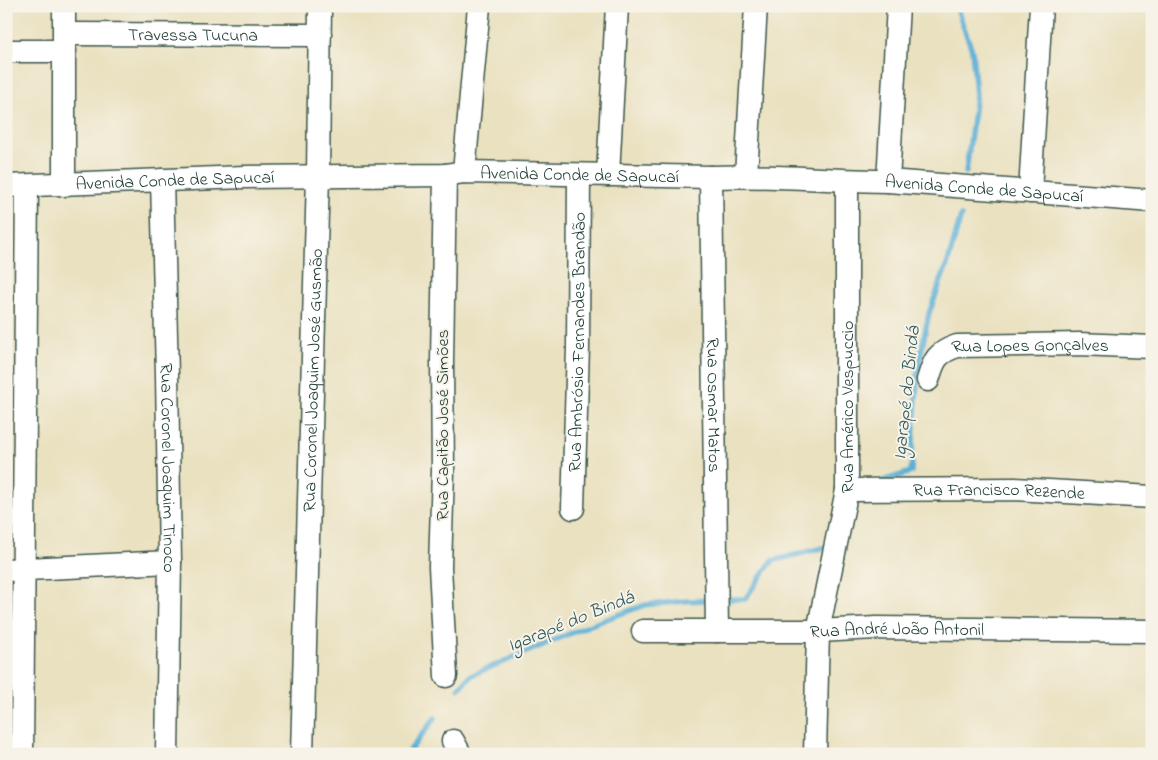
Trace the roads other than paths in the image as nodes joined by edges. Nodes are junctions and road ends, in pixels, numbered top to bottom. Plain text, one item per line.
1 (64, 6) edge
2 (320, 6) edge
3 (479, 6) edge
4 (617, 6) edge
5 (756, 6) edge
6 (898, 6) edge
7 (1041, 6) edge
8 (320, 35) junction
9 (65, 42) junction
10 (6, 51) edge
11 (455, 173) junction
12 (608, 174) junction
13 (579, 175) junction
14 (746, 175) junction
15 (318, 176) junction
16 (711, 177) junction
17 (162, 180) junction
18 (847, 181) junction
19 (888, 181) junction
20 (64, 184) junction
21 (17, 186) edge
22 (1030, 192) junction
23 (1152, 201) edge
24 (1152, 347) edge
25 (928, 380) dead end
26 (847, 490) junction
27 (1152, 497) edge
28 (573, 508) dead end
29 (170, 562) junction
30 (15, 570) edge
31 (717, 630) junction
32 (643, 631) dead end
33 (818, 631) junction
34 (1152, 631) edge
35 (446, 676) dead end
36 (22, 754) edge
37 (167, 754) edge
38 (302, 754) edge
39 (815, 754) edge

1 - 9 street
2 - 8 street, Rua Coronel Joaquim José Gusmão
3 - 11 street, Rua Capitão José Simões
4 - 12 street
5 - 14 street
6 - 19 street
7 - 22 street
8 - 9 street, Travessa Tucuna
8 - 15 street, Rua Coronel Joaquim José Gusmão
9 - 10 street, Travessa Tucuna
9 - 20 street
11 - 13 street, Avenida Conde de Sapucaí
11 - 15 street, Avenida Conde de Sapucaí
11 - 35 street, Rua Capitão José Simões
12 - 13 street, Avenida Conde de Sapucaí
12 - 16 street, Avenida Conde de Sapucaí
13 - 28 street, Rua Ambrósio Fernandes Brandão
14 - 16 street, Avenida Conde de Sapucaí
14 - 18 street, Avenida Conde de Sapucaí
15 - 17 street, Avenida Conde de Sapucaí
15 - 38 street, Rua Coronel Joaquim José Gusmão
16 - 31 street, Rua Osmar Matos
17 - 20 street, Avenida Conde de Sapucaí
17 - 29 street, Rua Coronel Joaquim Tinoco
18 - 19 street, Avenida Conde de Sapucaí
18 - 26 street, Rua Américo Vespuccio
19 - 22 street, Avenida Conde de Sapucaí
20 - 21 street, Avenida Conde de Sapucaí
21 - 30 street
22 - 23 street, Avenida Conde de Sapucaí
24 - 25 street, Rua Lopes Gonçalves
26 - 27 street, Rua Francisco Rezende
26 - 33 street, Rua Américo Vespuccio
29 - 30 street
29 - 37 street, Rua Coronel Joaquim Tinoco
30 - 36 street
31 - 32 street, Rua André João Antonil
31 - 33 street, Rua André João Antonil
33 - 34 street, Rua André João Antonil
33 - 39 street, Rua Américo Vespuccio

